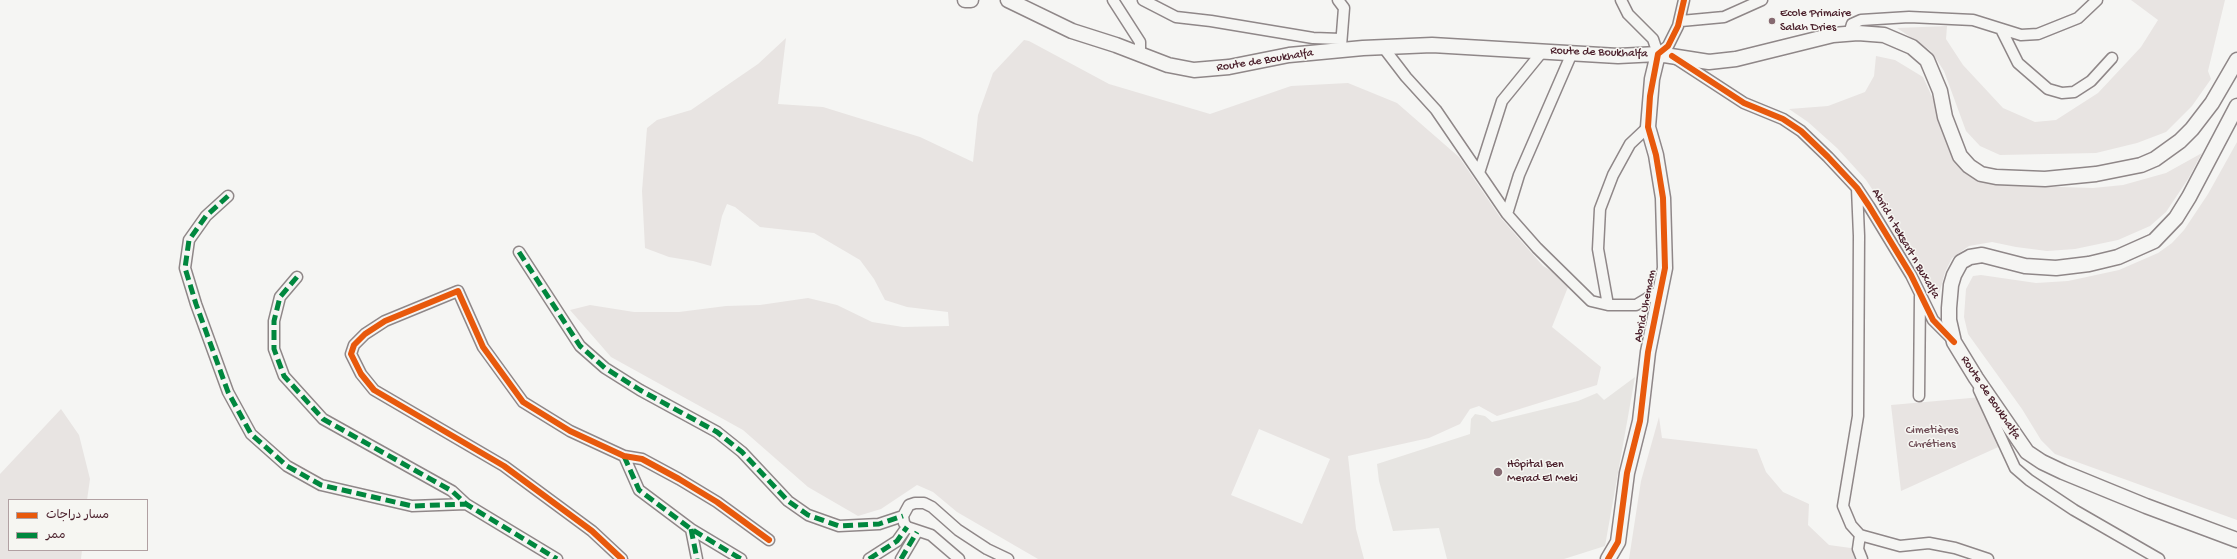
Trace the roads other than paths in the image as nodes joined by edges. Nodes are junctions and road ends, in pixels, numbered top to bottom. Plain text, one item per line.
1 (965, 0) edge
2 (971, 0) edge
3 (1008, 0) edge
4 (1113, 0) edge
5 (1143, 0) edge
6 (1621, 0) edge
7 (1684, 0) edge
8 (1762, 0) edge
9 (2092, 1) edge
10 (1344, 2) edge
11 (1680, 21) junction
12 (2001, 29) junction
13 (1849, 34) junction
14 (1341, 44) junction
15 (1383, 47) junction
16 (1542, 52) junction
17 (1572, 53) junction
18 (1140, 55) junction
19 (1665, 55) junction
20 (2112, 58) dead end
21 (2237, 60) edge
22 (2237, 106) edge
23 (1648, 127) junction
24 (1479, 174) junction
25 (1856, 188) junction
26 (228, 196) dead end
27 (1507, 214) junction
28 (518, 252) dead end
29 (296, 277) dead end
30 (1661, 290) junction
31 (1920, 294) junction
32 (1608, 305) junction
33 (1954, 342) junction
34 (1976, 378) junction
35 (1919, 396) dead end
36 (624, 456) junction
37 (466, 504) junction
38 (903, 516) junction
39 (907, 527) junction
40 (691, 529) junction
41 (917, 532) junction
42 (1860, 535) junction
43 (770, 540) dead end
44 (2237, 540) edge
45 (557, 559) edge
46 (622, 559) edge
47 (697, 559) edge
48 (741, 559) edge
49 (869, 559) edge
50 (901, 559) edge
51 (959, 559) edge
52 (1008, 559) edge
53 (1608, 559) edge
54 (1862, 559) edge
55 (1988, 559) edge
56 (2158, 559) edge

1 - 2 main road
3 - 18 main road, Route de Boukhalfa
4 - 18 street
5 - 14 street
6 - 19 street
7 - 11 street
8 - 11 street
9 - 12 street
10 - 14 street
11 - 19 street
12 - 13 street
12 - 20 street
13 - 19 main road, Route de Boukhalfa
13 - 21 main road, Route de Boukhalfa
14 - 15 main road, Route de Boukhalfa
14 - 18 main road, Route de Boukhalfa
15 - 16 main road, Route de Boukhalfa
15 - 24 street
16 - 17 main road, Route de Boukhalfa
16 - 24 street
17 - 19 main road, Route de Boukhalfa
17 - 27 street
19 - 23 main road, Abrid Uhemam
19 - 25 street, Abrid n teksart n Buxalfa
22 - 33 main road, Route de Boukhalfa
23 - 30 main road, Abrid Uhemam
23 - 32 street
24 - 27 street
25 - 31 street, Abrid n teksart n Buxalfa
25 - 42 street
26 - 37 street
27 - 32 street
28 - 38 street
29 - 37 street
30 - 32 street
30 - 53 main road, Abrid Uhemam
31 - 33 street, Abrid n teksart n Buxalfa
31 - 35 street
33 - 34 main road, Route de Boukhalfa
34 - 44 main road, Route de Boukhalfa
34 - 56 street
36 - 40 street
36 - 43 street
36 - 46 street
37 - 45 street
38 - 39 street
38 - 52 street
39 - 41 street
39 - 49 street
40 - 47 street
40 - 48 street
41 - 50 street
41 - 51 street
42 - 54 street
42 - 55 street

